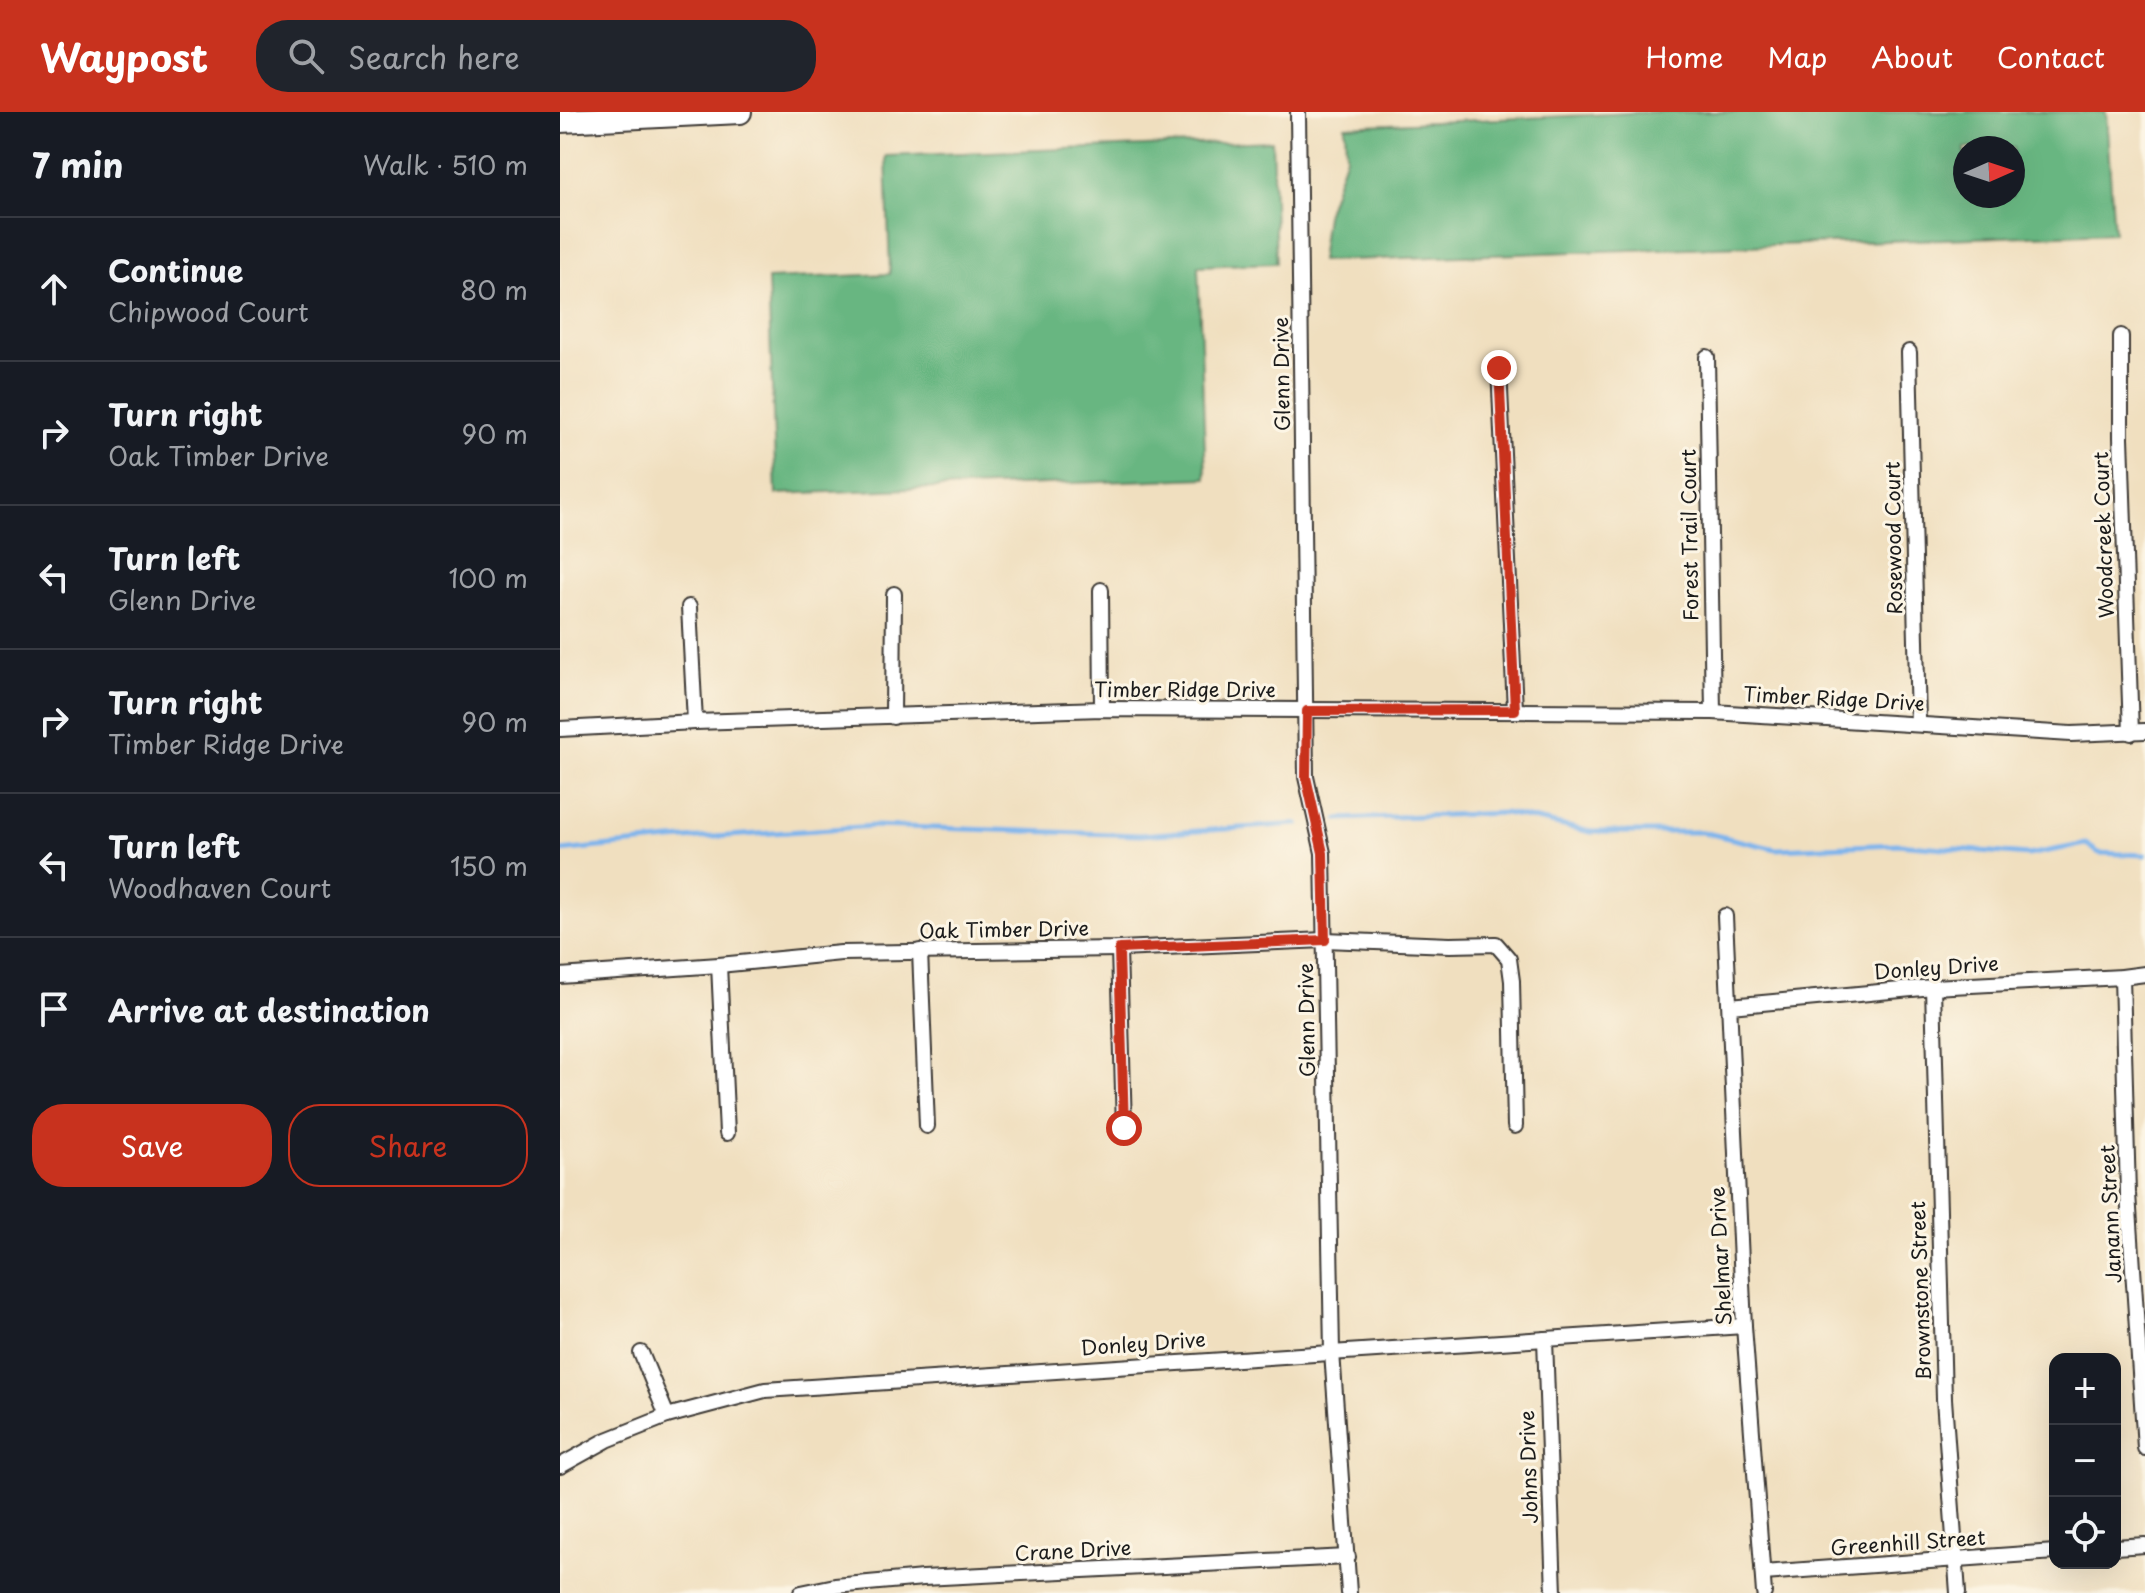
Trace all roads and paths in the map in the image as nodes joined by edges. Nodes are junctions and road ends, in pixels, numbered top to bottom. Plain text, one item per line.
1 (740, 112) edge
2 (1298, 112) edge
3 (699, 113) edge
4 (560, 121) edge
5 (2121, 336) dead end
6 (1909, 352) dead end
7 (1707, 357) dead end
8 (1499, 368) dead end
9 (1101, 590) dead end
10 (894, 594) dead end
11 (689, 607) dead end
12 (1102, 709) junction
13 (1515, 710) junction
14 (1307, 711) junction
15 (1713, 712) junction
16 (893, 717) junction
17 (695, 722) junction
18 (1918, 724) junction
19 (560, 729) edge
20 (2138, 732) edge
21 (1725, 916) dead end
22 (1325, 940) junction
23 (1119, 949) junction
24 (920, 951) junction
25 (719, 965) junction
26 (2145, 974) edge
27 (560, 976) edge
28 (2122, 977) junction
29 (1933, 987) junction
30 (1730, 1006) junction
31 (927, 1126) dead end
32 (1515, 1126) dead end
33 (1124, 1128) dead end
34 (727, 1133) dead end
35 (1744, 1326) junction
36 (1545, 1339) junction
37 (1332, 1352) junction
38 (641, 1353) dead end
39 (667, 1416) junction
40 (2145, 1448) edge
41 (560, 1466) edge
42 (2145, 1545) edge
43 (2121, 1547) edge
44 (2049, 1552) edge
45 (1348, 1557) junction
46 (1956, 1560) junction
47 (1763, 1573) junction
48 (801, 1593) edge
49 (1349, 1593) edge
50 (1554, 1593) edge
51 (1764, 1593) edge
52 (1958, 1593) edge

1 - 3 main road
2 - 14 street, Glenn Drive
3 - 4 main road
5 - 20 street, Woodcreek Court
6 - 18 street, Rosewood Court
7 - 15 street, Forest Trail Court
8 - 13 street
9 - 12 street
10 - 16 street
11 - 17 street
12 - 14 street, Timber Ridge Drive
12 - 16 street, Timber Ridge Drive
13 - 14 street, Timber Ridge Drive
13 - 15 street, Timber Ridge Drive
14 - 22 street, Glenn Drive
15 - 18 street, Timber Ridge Drive
16 - 17 street, Timber Ridge Drive
17 - 19 street, Timber Ridge Drive
18 - 20 street, Timber Ridge Drive
21 - 30 street, Shelmar Drive
22 - 23 street, Oak Timber Drive
22 - 32 street, Oak Timber Drive
22 - 37 street, Glenn Drive
23 - 24 street, Oak Timber Drive
23 - 33 street
24 - 25 street, Oak Timber Drive
24 - 31 street
25 - 27 street, Oak Timber Drive
25 - 34 street
26 - 28 street, Donley Drive
28 - 29 street, Donley Drive
28 - 40 street, Janann Street
29 - 30 street, Donley Drive
29 - 46 street, Brownstone Street
30 - 35 street, Shelmar Drive
35 - 36 street, Donley Drive
35 - 47 street, Shelmar Drive
36 - 37 street, Donley Drive
36 - 50 street, Johns Drive
37 - 39 street, Donley Drive
37 - 45 street, Glenn Drive
38 - 39 street
39 - 41 street, Donley Drive
42 - 43 street
44 - 46 street, Greenhill Street
45 - 48 street, Crane Drive
45 - 49 street, Glenn Drive
46 - 47 street, Greenhill Street
46 - 52 street, Brownstone Street
47 - 51 street, Shelmar Drive

